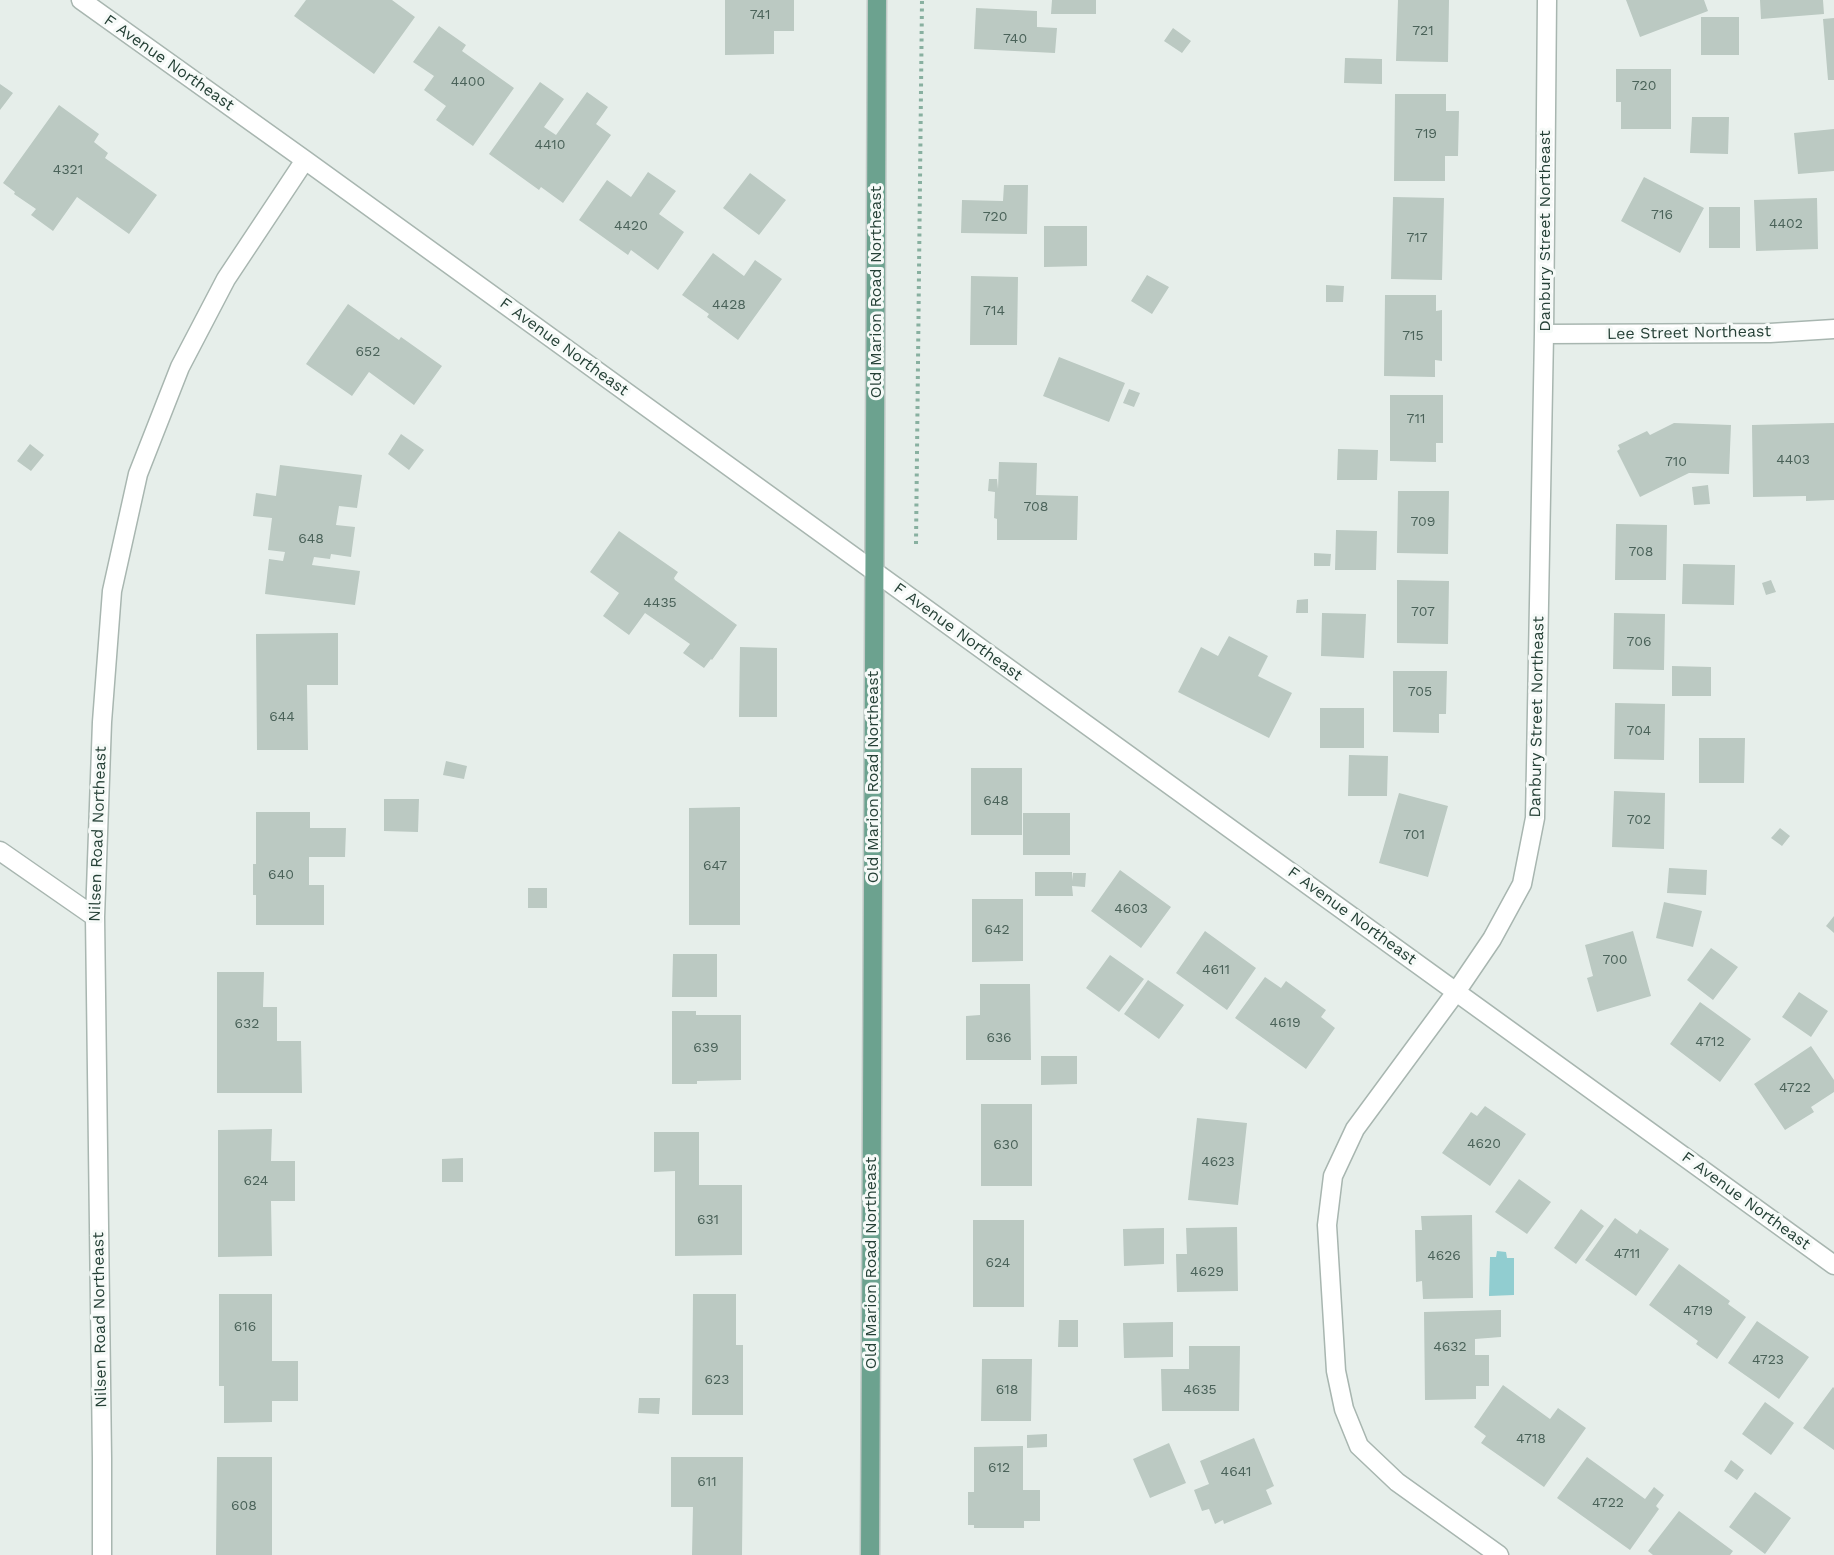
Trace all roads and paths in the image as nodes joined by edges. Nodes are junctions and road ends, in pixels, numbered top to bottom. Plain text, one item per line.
1 (81, 0) edge
2 (878, 0) edge
3 (922, 0) edge
4 (1547, 0) edge
5 (305, 160) junction
6 (1834, 329) edge
7 (1544, 334) junction
8 (916, 544) dead end
9 (874, 571) junction
10 (0, 851) edge
11 (94, 917) junction
12 (1456, 992) junction
13 (1832, 1258) edge
14 (102, 1555) edge
15 (870, 1555) edge
16 (1498, 1555) edge

1 - 5 street, F Avenue Northeast
2 - 9 main road, Old Marion Road Northeast
3 - 8 path
4 - 7 street, Danbury Street Northeast
5 - 9 street, F Avenue Northeast
5 - 11 street, Nilsen Road Northeast
6 - 7 street, Lee Street Northeast
7 - 12 street, Danbury Street Northeast
9 - 12 street, F Avenue Northeast
9 - 15 main road, Old Marion Road Northeast
10 - 11 street
11 - 14 street, Nilsen Road Northeast
12 - 13 street, F Avenue Northeast
12 - 16 street, Danbury Street Northeast

